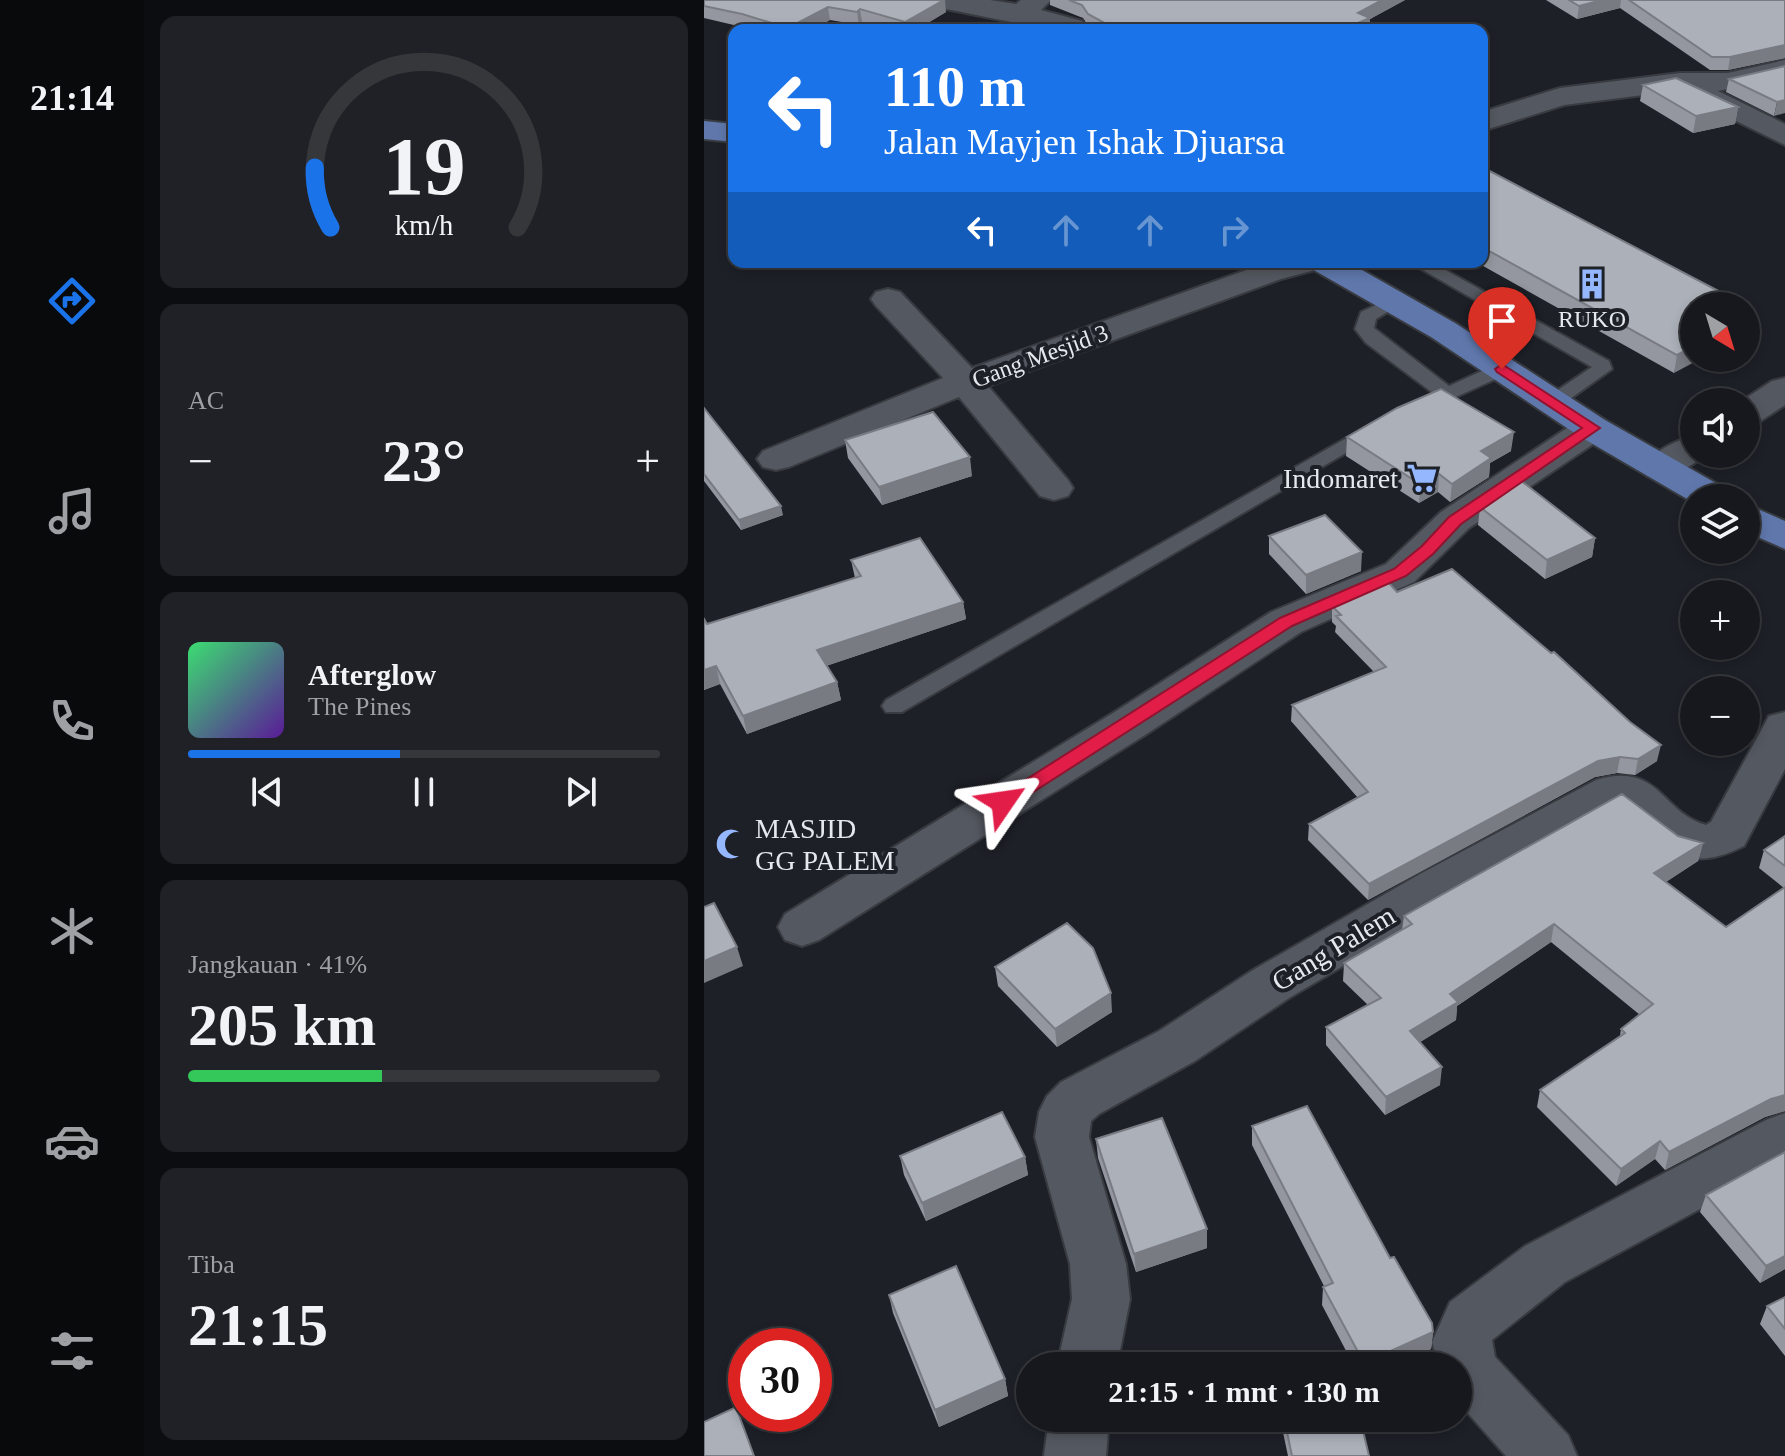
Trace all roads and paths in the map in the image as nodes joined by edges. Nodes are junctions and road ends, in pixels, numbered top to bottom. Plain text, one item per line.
1 (940, 0) edge
2 (1029, 6) edge
3 (1066, 24) edge
4 (1785, 68) edge
5 (1680, 82) junction
6 (1488, 120) edge
7 (704, 130) edge
8 (728, 132) edge
9 (1785, 136) edge
10 (1294, 268) edge
11 (1334, 268) edge
12 (1429, 268) edge
13 (888, 299) dead end
14 (1395, 302) junction
15 (1502, 369) junction
16 (966, 382) junction
17 (1785, 389) edge
18 (1447, 394) junction
19 (1553, 402) junction
20 (1760, 405) edge
21 (1592, 428) junction
22 (1680, 456) edge
23 (776, 459) dead end
24 (1660, 468) junction
25 (1689, 484) edge
26 (1054, 488) dead end
27 (1760, 524) edge
28 (1785, 537) edge
29 (894, 706) dead end
30 (1785, 727) edge
31 (802, 927) dead end
32 (1785, 1136) edge
33 (1090, 1352) edge
34 (1078, 1432) edge
35 (1075, 1456) edge
36 (1546, 1456) edge

1 - 2 street
2 - 3 street
4 - 5 street
5 - 6 street
5 - 9 street
7 - 8 main road
10 - 16 street, Gang Mesjid 3
11 - 14 main road
12 - 19 lane
13 - 16 street
14 - 15 main road
14 - 18 lane
15 - 18 lane
15 - 19 main road
16 - 23 street, Gang Mesjid 3
16 - 26 street
17 - 20 street
18 - 29 lane
19 - 21 main road
21 - 24 main road
21 - 31 street
22 - 24 street
24 - 25 main road
27 - 28 main road
30 - 33 street, Gang Palem
32 - 36 street
34 - 35 street

